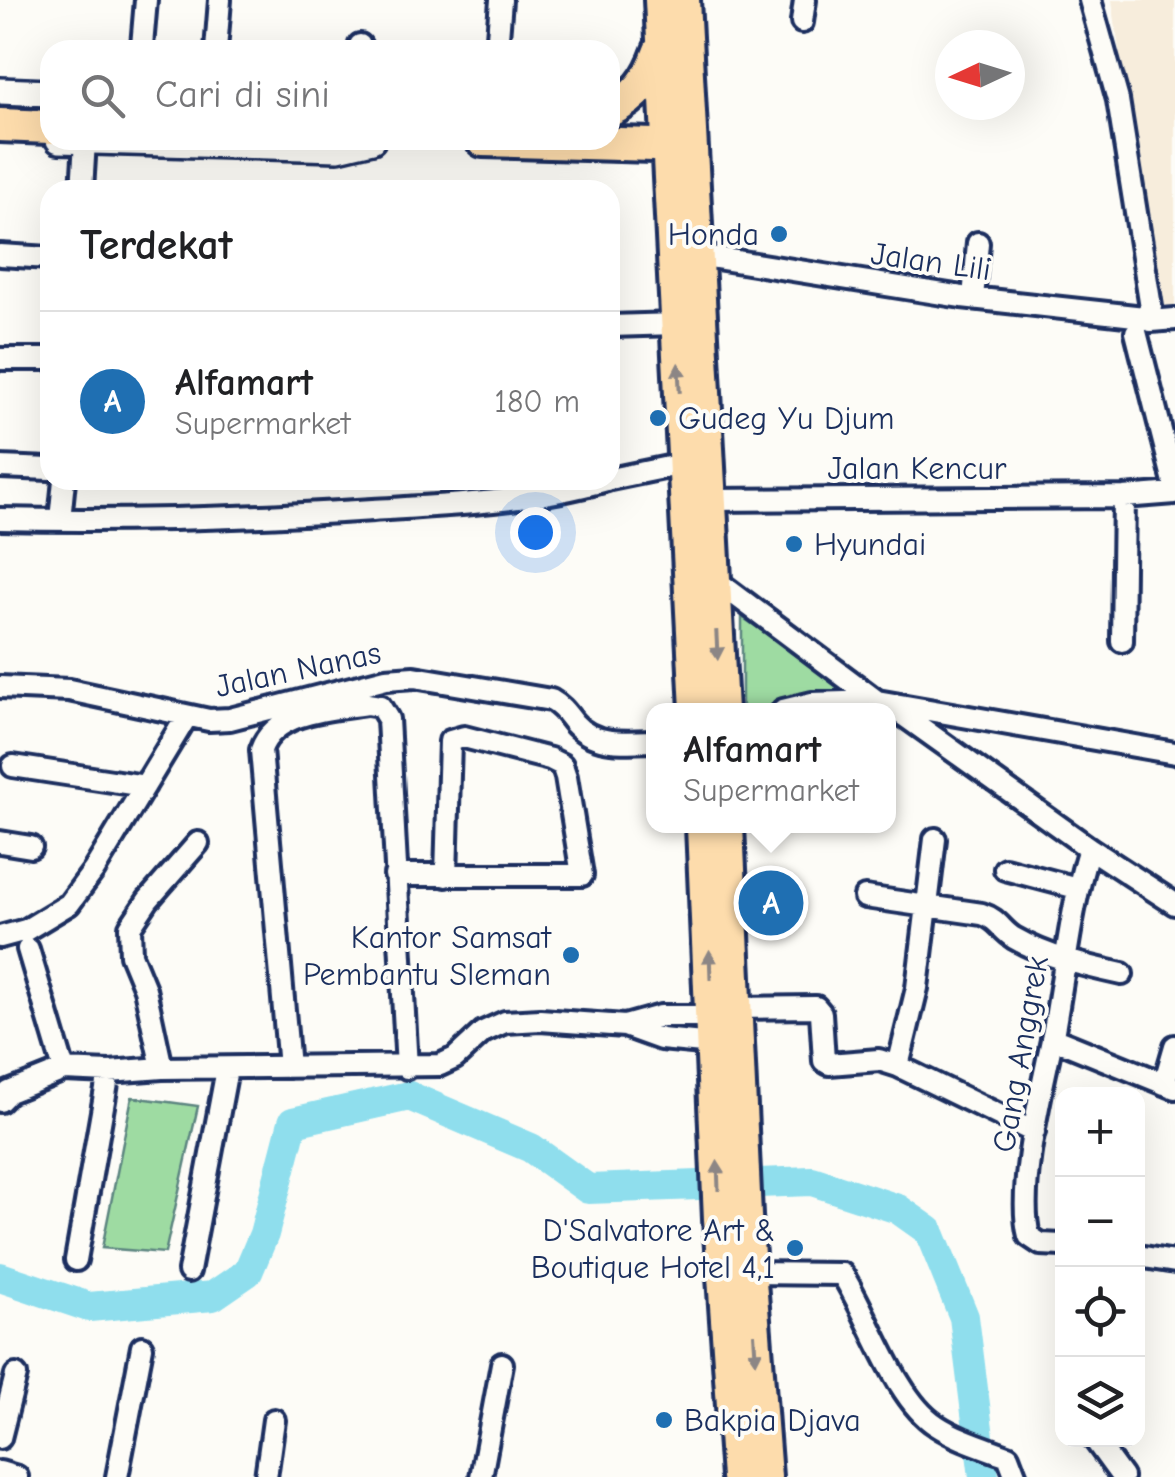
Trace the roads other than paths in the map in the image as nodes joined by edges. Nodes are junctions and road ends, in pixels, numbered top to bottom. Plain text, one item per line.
1 (146, 0) edge
2 (220, 0) edge
3 (501, 0) edge
4 (661, 0) edge
5 (683, 0) edge
6 (1090, 0) edge
7 (663, 39) junction
8 (143, 40) edge
9 (217, 40) edge
10 (498, 40) edge
11 (0, 91) edge
12 (40, 92) edge
13 (0, 103) edge
14 (40, 104) edge
15 (620, 104) edge
16 (0, 125) edge
17 (40, 126) edge
18 (620, 131) edge
19 (678, 132) junction
20 (0, 139) edge
21 (40, 140) edge
22 (84, 150) edge
23 (619, 150) edge
24 (83, 180) edge
25 (669, 213) junction
26 (978, 243) dead end
27 (0, 255) edge
28 (698, 255) junction
29 (40, 257) edge
30 (973, 298) junction
31 (1144, 319) junction
32 (1175, 319) edge
33 (676, 324) junction
34 (620, 326) edge
35 (0, 359) edge
36 (40, 359) edge
37 (684, 464) junction
38 (0, 467) edge
39 (40, 468) edge
40 (620, 477) edge
41 (63, 490) edge
42 (554, 490) edge
43 (1175, 490) edge
44 (1124, 497) junction
45 (710, 500) junction
46 (0, 520) edge
47 (60, 520) junction
48 (702, 579) junction
49 (1122, 641) dead end
50 (0, 687) edge
51 (881, 702) junction
52 (697, 703) edge
53 (720, 703) edge
54 (812, 703) edge
55 (887, 703) edge
56 (896, 705) edge
57 (896, 712) edge
58 (186, 716) junction
59 (646, 741) edge
60 (1175, 753) edge
61 (14, 766) dead end
62 (145, 786) junction
63 (705, 833) edge
64 (727, 833) edge
65 (935, 839) dead end
66 (0, 842) edge
67 (198, 844) dead end
68 (31, 847) dead end
69 (1090, 848) junction
70 (1005, 870) dead end
71 (395, 875) junction
72 (446, 876) junction
73 (1077, 888) junction
74 (865, 897) dead end
75 (926, 904) junction
76 (1175, 904) edge
77 (0, 937) edge
78 (28, 949) dead end
79 (1066, 961) junction
80 (1122, 974) dead end
81 (720, 1023) junction
82 (1052, 1038) junction
83 (1175, 1046) edge
84 (898, 1066) junction
85 (288, 1067) junction
86 (162, 1068) junction
87 (407, 1068) junction
88 (227, 1069) junction
89 (64, 1070) junction
90 (108, 1072) junction
91 (1170, 1086) edge
92 (0, 1101) edge
93 (1034, 1132) junction
94 (733, 1218) junction
95 (1055, 1245) edge
96 (1145, 1257) edge
97 (76, 1260) dead end
98 (1175, 1262) edge
99 (189, 1271) dead end
100 (750, 1273) junction
101 (142, 1347) dead end
102 (502, 1364) dead end
103 (16, 1375) dead end
104 (274, 1420) dead end
105 (0, 1438) edge
106 (1100, 1447) edge
107 (0, 1472) edge
108 (18, 1477) edge
109 (118, 1477) edge
110 (266, 1477) edge
111 (481, 1477) edge
112 (738, 1477) edge
113 (765, 1477) edge
114 (1016, 1477) edge
115 (1122, 1477) edge

1 - 8 street
2 - 9 street
3 - 10 street
4 - 7 highway
5 - 19 highway
6 - 31 street
7 - 15 highway
7 - 19 highway
11 - 12 street
13 - 14 highway
16 - 17 highway
18 - 19 highway
19 - 25 highway
19 - 28 highway
20 - 21 street
22 - 24 street
23 - 25 highway
25 - 33 highway
26 - 30 street
27 - 29 street
28 - 30 street, Jalan Lili
28 - 45 highway
30 - 31 street, Jalan Lili
31 - 32 street, Jalan Lili
31 - 43 street
33 - 34 street
37 -> 33 highway
35 - 36 street
37 - 40 street
37 - 48 highway
38 - 39 street
41 - 47 street
42 - 47 street
43 - 44 street, Jalan Kencur
44 - 45 street, Jalan Kencur
44 - 49 street
45 - 48 highway
46 - 47 street
48 - 51 street
48 - 52 highway
48 -> 53 highway
50 - 58 street, Jalan Nanas
51 - 54 street
51 - 55 street
56 - 60 street
57 - 69 street
58 - 59 street, Jalan Nanas
58 - 62 street
61 - 62 street
62 - 77 street
81 -> 63 highway
64 - 81 highway
65 - 75 street
66 - 68 street
67 - 86 street
69 - 73 street, Gang Anggrek
69 - 76 street
70 - 73 street
71 - 72 street
71 - 85 street
71 - 87 street
72 - 72 street
73 - 79 street, Gang Anggrek
74 - 75 street
75 - 79 street
75 - 84 street
78 - 89 street
79 - 80 street
79 - 82 street, Gang Anggrek
81 - 84 street
81 - 87 street
81 - 94 highway
82 - 91 street
82 - 93 street, Gang Anggrek
83 - 91 street
84 - 93 street
85 - 87 street
85 - 88 street
86 - 88 street
86 - 90 street
88 - 99 street
89 - 90 street
89 - 92 street
90 - 97 street
93 - 95 street, Gang Anggrek
94 - 100 highway
94 - 112 highway
96 - 98 street
100 -> 113 highway
100 - 114 street
101 - 109 street
102 - 111 street
103 - 105 street
104 - 110 street
106 - 115 street
107 - 108 street

